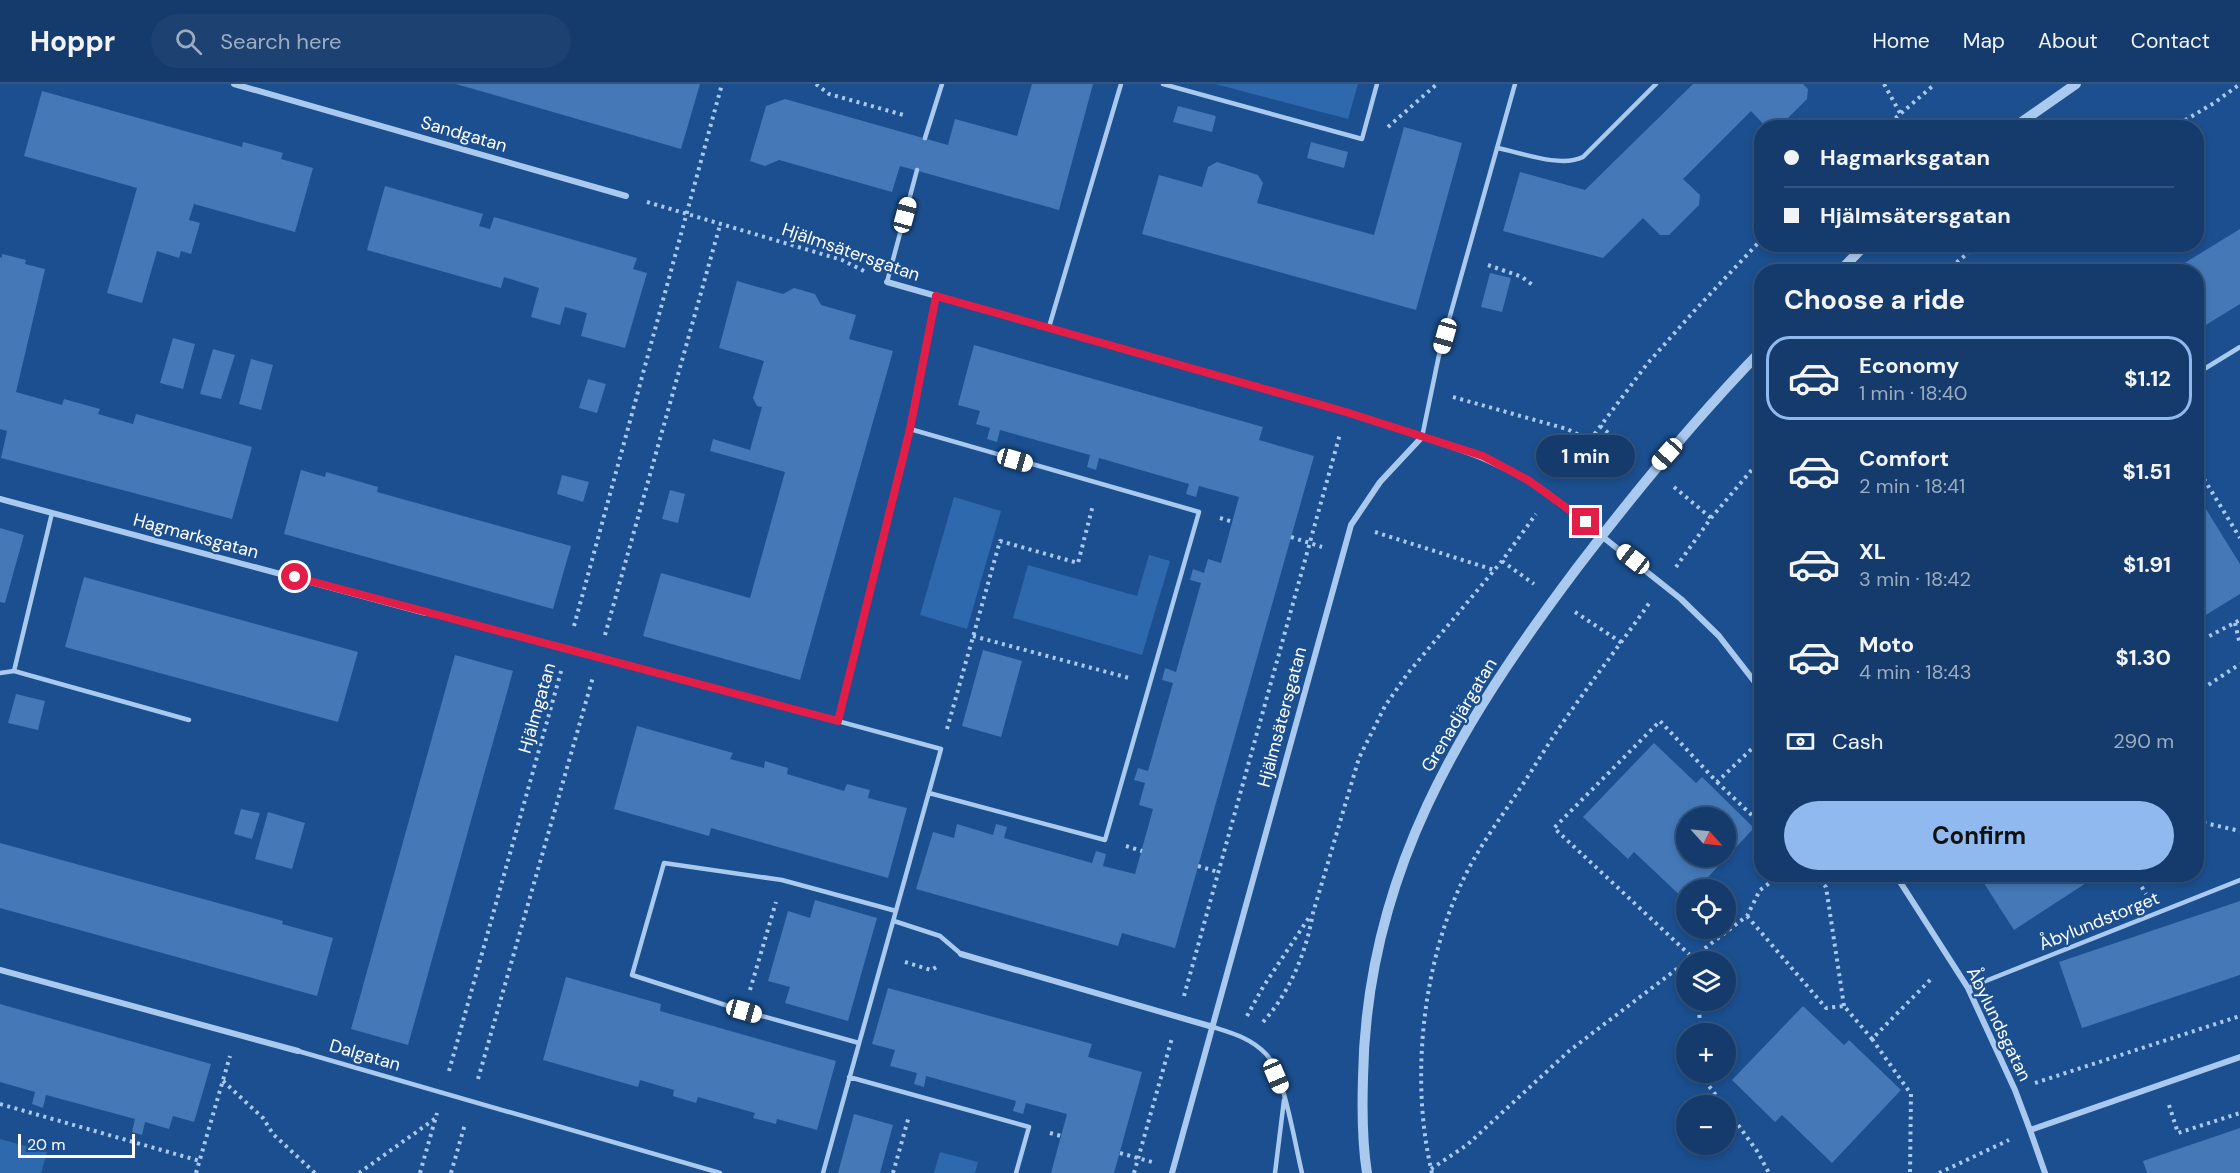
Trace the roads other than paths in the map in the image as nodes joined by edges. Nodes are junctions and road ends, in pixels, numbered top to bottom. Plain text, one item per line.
1 (234, 84) edge
2 (942, 84) edge
3 (1121, 84) edge
4 (1163, 84) edge
5 (1377, 84) edge
6 (1515, 84) edge
7 (1656, 84) edge
8 (2076, 84) edge
9 (2024, 120) edge
10 (926, 138) dead end
11 (1498, 148) junction
12 (917, 170) dead end
13 (626, 195) road end
14 (1858, 252) edge
15 (1847, 264) edge
16 (887, 282) joint
17 (936, 296) junction
18 (1049, 327) junction
19 (2240, 347) edge
20 (1754, 359) edge
21 (2204, 369) edge
22 (910, 429) junction
23 (1422, 437) junction
24 (0, 499) edge
25 (52, 513) junction
26 (1602, 535) junction
27 (426, 613) joint
28 (14, 670) junction
29 (0, 673) edge
30 (1754, 681) edge
31 (189, 720) dead end
32 (838, 721) junction
33 (929, 793) junction
34 (2240, 880) edge
35 (1900, 882) edge
36 (896, 911) junction
37 (894, 921) junction
38 (961, 954) joint
39 (0, 970) edge
40 (1968, 988) junction
41 (1213, 1028) junction
42 (859, 1043) junction
43 (298, 1052) joint
44 (2240, 1057) edge
45 (849, 1077) junction
46 (1284, 1095) junction
47 (2030, 1130) junction
48 (720, 1173) edge
49 (823, 1173) edge
50 (1016, 1173) edge
51 (1172, 1173) edge
52 (1275, 1173) edge
53 (1302, 1173) edge
54 (1367, 1173) edge
55 (2045, 1173) edge

1 - 13 street, Sandgatan
2 - 10 lane
3 - 18 lane
4 - 5 lane
6 - 11 lane
7 - 11 lane
8 - 9 street
11 - 23 lane
12 - 16 lane
14 - 15 street
16 - 17 street, Hjälmsätersgatan
17 - 18 street, Hjälmsätersgatan
17 - 22 lane
18 - 23 street, Hjälmsätersgatan
19 - 21 lane
20 - 26 street, Grenadjärgatan
22 - 32 lane
22 - 33 lane
23 - 26 street, Hjälmsätersgatan
23 - 41 street, Hjälmsätersgatan
24 - 25 street, Hagmarksgatan
25 - 27 street, Hagmarksgatan
25 - 28 lane
26 - 30 street
26 - 54 street, Grenadjärgatan
27 - 32 lane, Hagmarksgatan
28 - 29 lane
28 - 31 lane
32 - 33 lane, Hagmarksgatan
33 - 36 lane
34 - 40 lane, Åbylundstorget
35 - 40 street, Åbylundsgatan
36 - 37 lane
36 - 42 lane
37 - 38 lane
37 - 42 lane
38 - 41 street
39 - 43 street, Dalgatan
40 - 47 street, Åbylundsgatan
41 - 46 lane
41 - 51 street, Hjälmsätersgatan
42 - 45 lane
43 - 48 lane, Dalgatan
44 - 47 street
45 - 49 lane
45 - 50 lane
46 - 52 lane
46 - 53 lane
47 - 55 street, Åbylundsgatan

